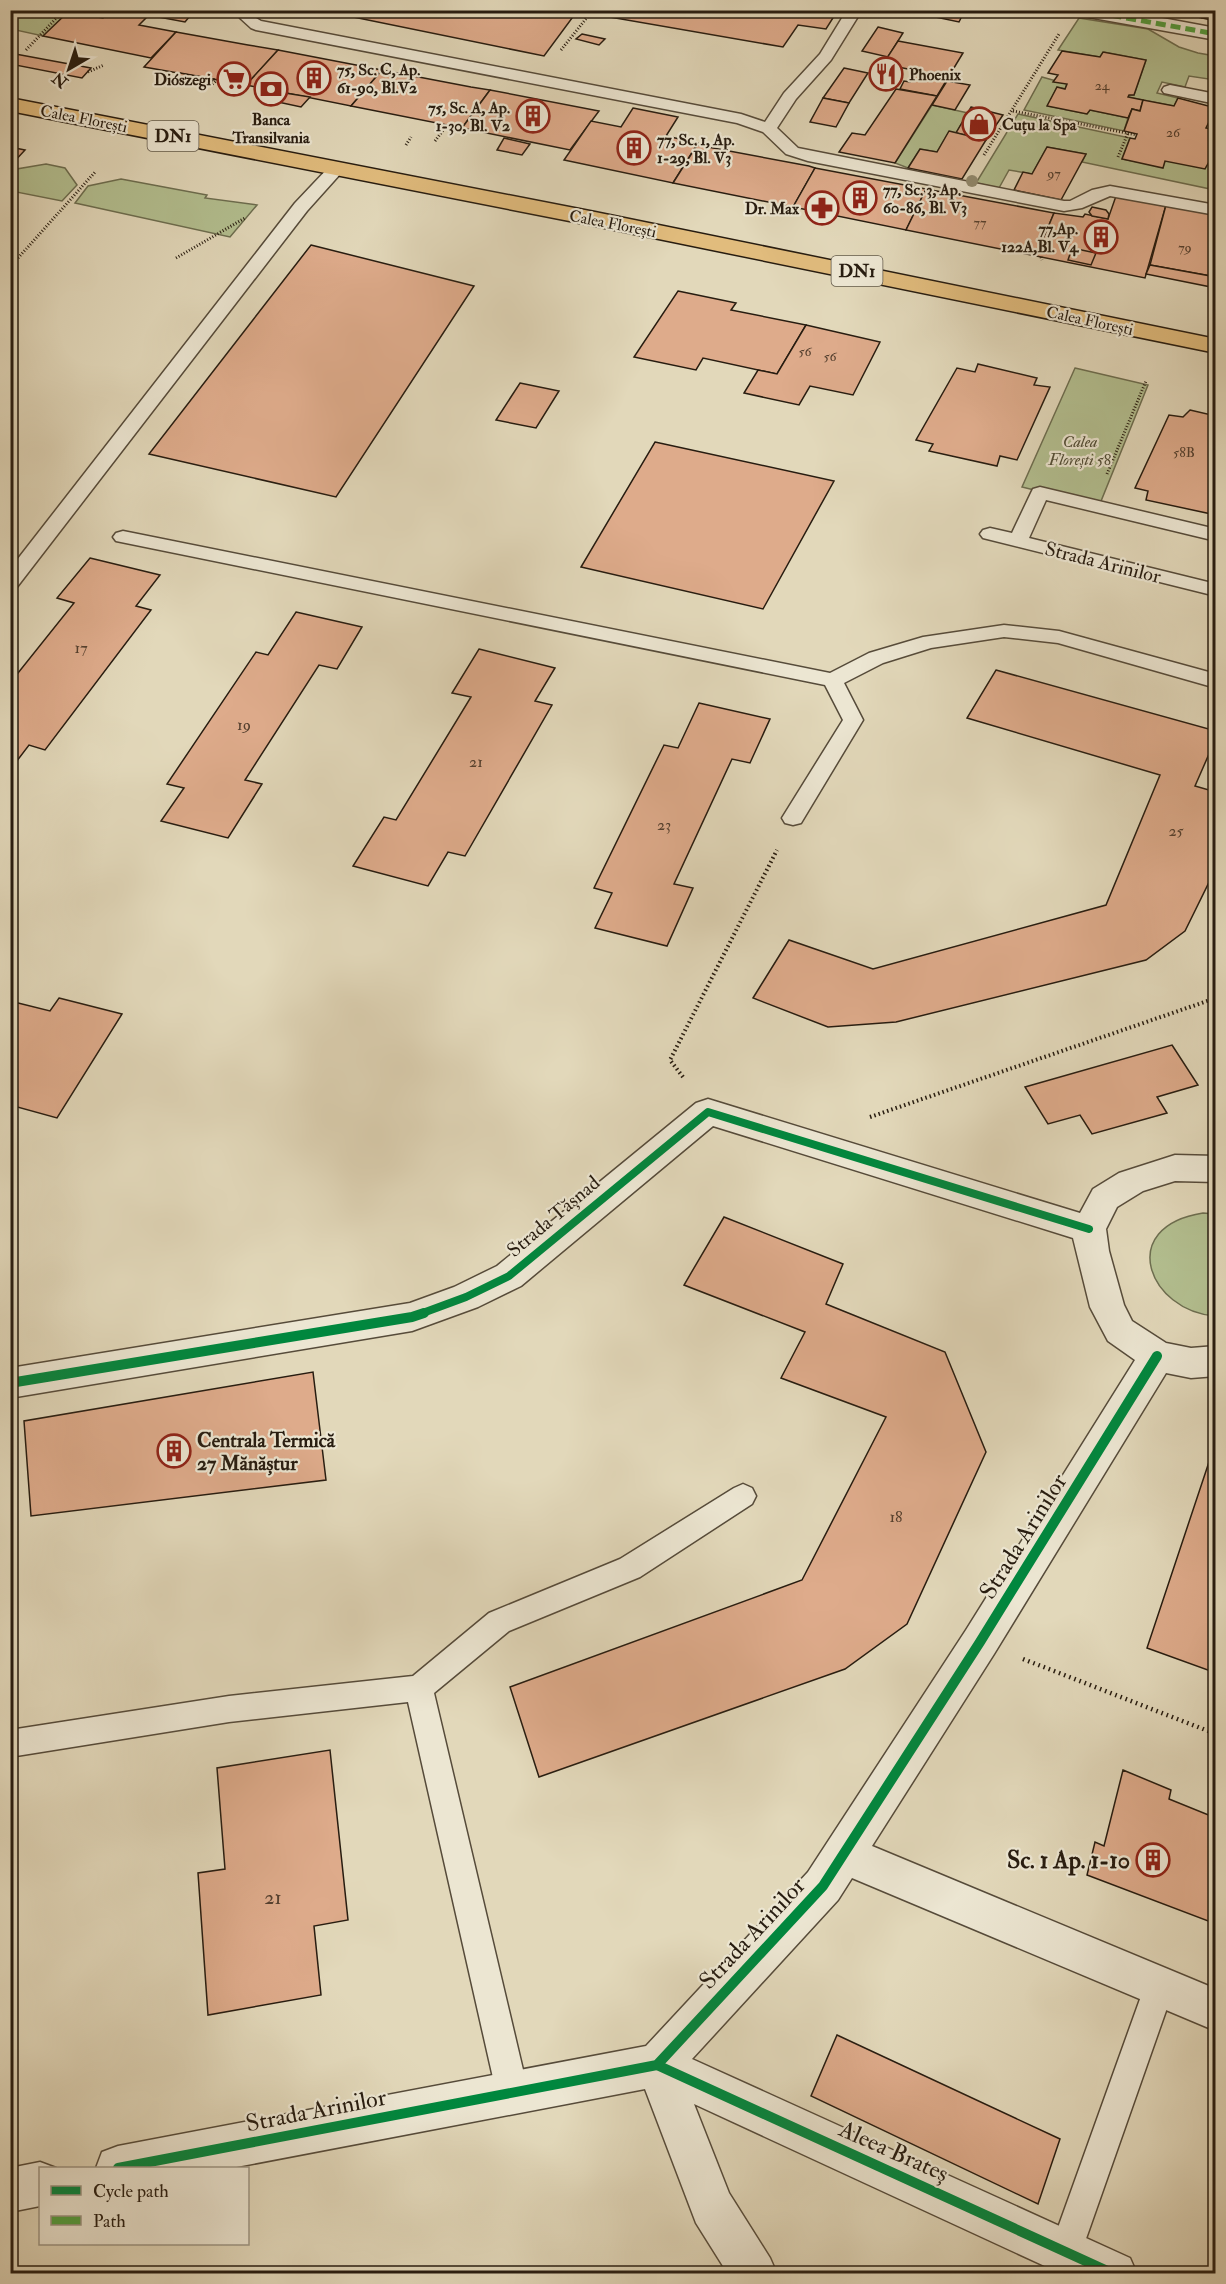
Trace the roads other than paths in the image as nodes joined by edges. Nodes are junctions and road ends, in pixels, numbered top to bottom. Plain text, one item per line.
1 (255, 10) edge
2 (855, 10) edge
3 (1082, 10) edge
4 (1215, 34) edge
5 (1170, 90) dead end
6 (1215, 99) edge
7 (10, 104) edge
8 (769, 129) junction
9 (336, 169) junction
10 (1215, 210) edge
11 (1215, 345) edge
12 (990, 534) dead end
13 (1215, 535) edge
14 (123, 537) dead end
15 (1018, 541) junction
16 (10, 583) edge
17 (1215, 590) edge
18 (832, 680) junction
19 (1215, 681) edge
20 (793, 818) road end
21 (1215, 1169) edge
22 (1089, 1229) junction
23 (1158, 1356) junction
24 (1215, 1361) edge
25 (10, 1383) edge
26 (743, 1496) dead end
27 (419, 1689) junction
28 (10, 1744) edge
29 (842, 1854) junction
30 (1159, 1988) junction
31 (1215, 2010) edge
32 (657, 2065) junction
33 (512, 2091) junction
34 (128, 2167) edge
35 (39, 2184) edge
36 (10, 2190) edge
37 (1066, 2250) junction
38 (754, 2274) edge
39 (1114, 2274) edge

1 - 8 lane
2 - 8 lane
3 - 4 street
5 - 6 lane
7 - 9 main road, Calea Florești / DN1
8 - 10 lane
9 - 11 main road, Calea Florești / DN1
9 - 16 lane
12 - 15 lane, Strada Arinilor
13 - 15 lane
14 - 18 lane
15 - 17 lane, Strada Arinilor
18 - 19 lane
18 - 20 lane
21 - 22 street
22 - 23 street
22 - 25 street, Strada Tășnad
23 - 24 street
23 - 29 street, Strada Arinilor
26 - 27 lane
27 - 28 lane
27 - 33 lane
29 - 30 street
29 - 32 street, Strada Arinilor
30 - 31 street
30 - 37 lane
32 - 33 street, Strada Arinilor
32 - 37 street, Aleea Brateș
32 - 38 street
33 - 34 street, Strada Arinilor
35 - 36 street
37 - 39 street, Aleea Brateș

